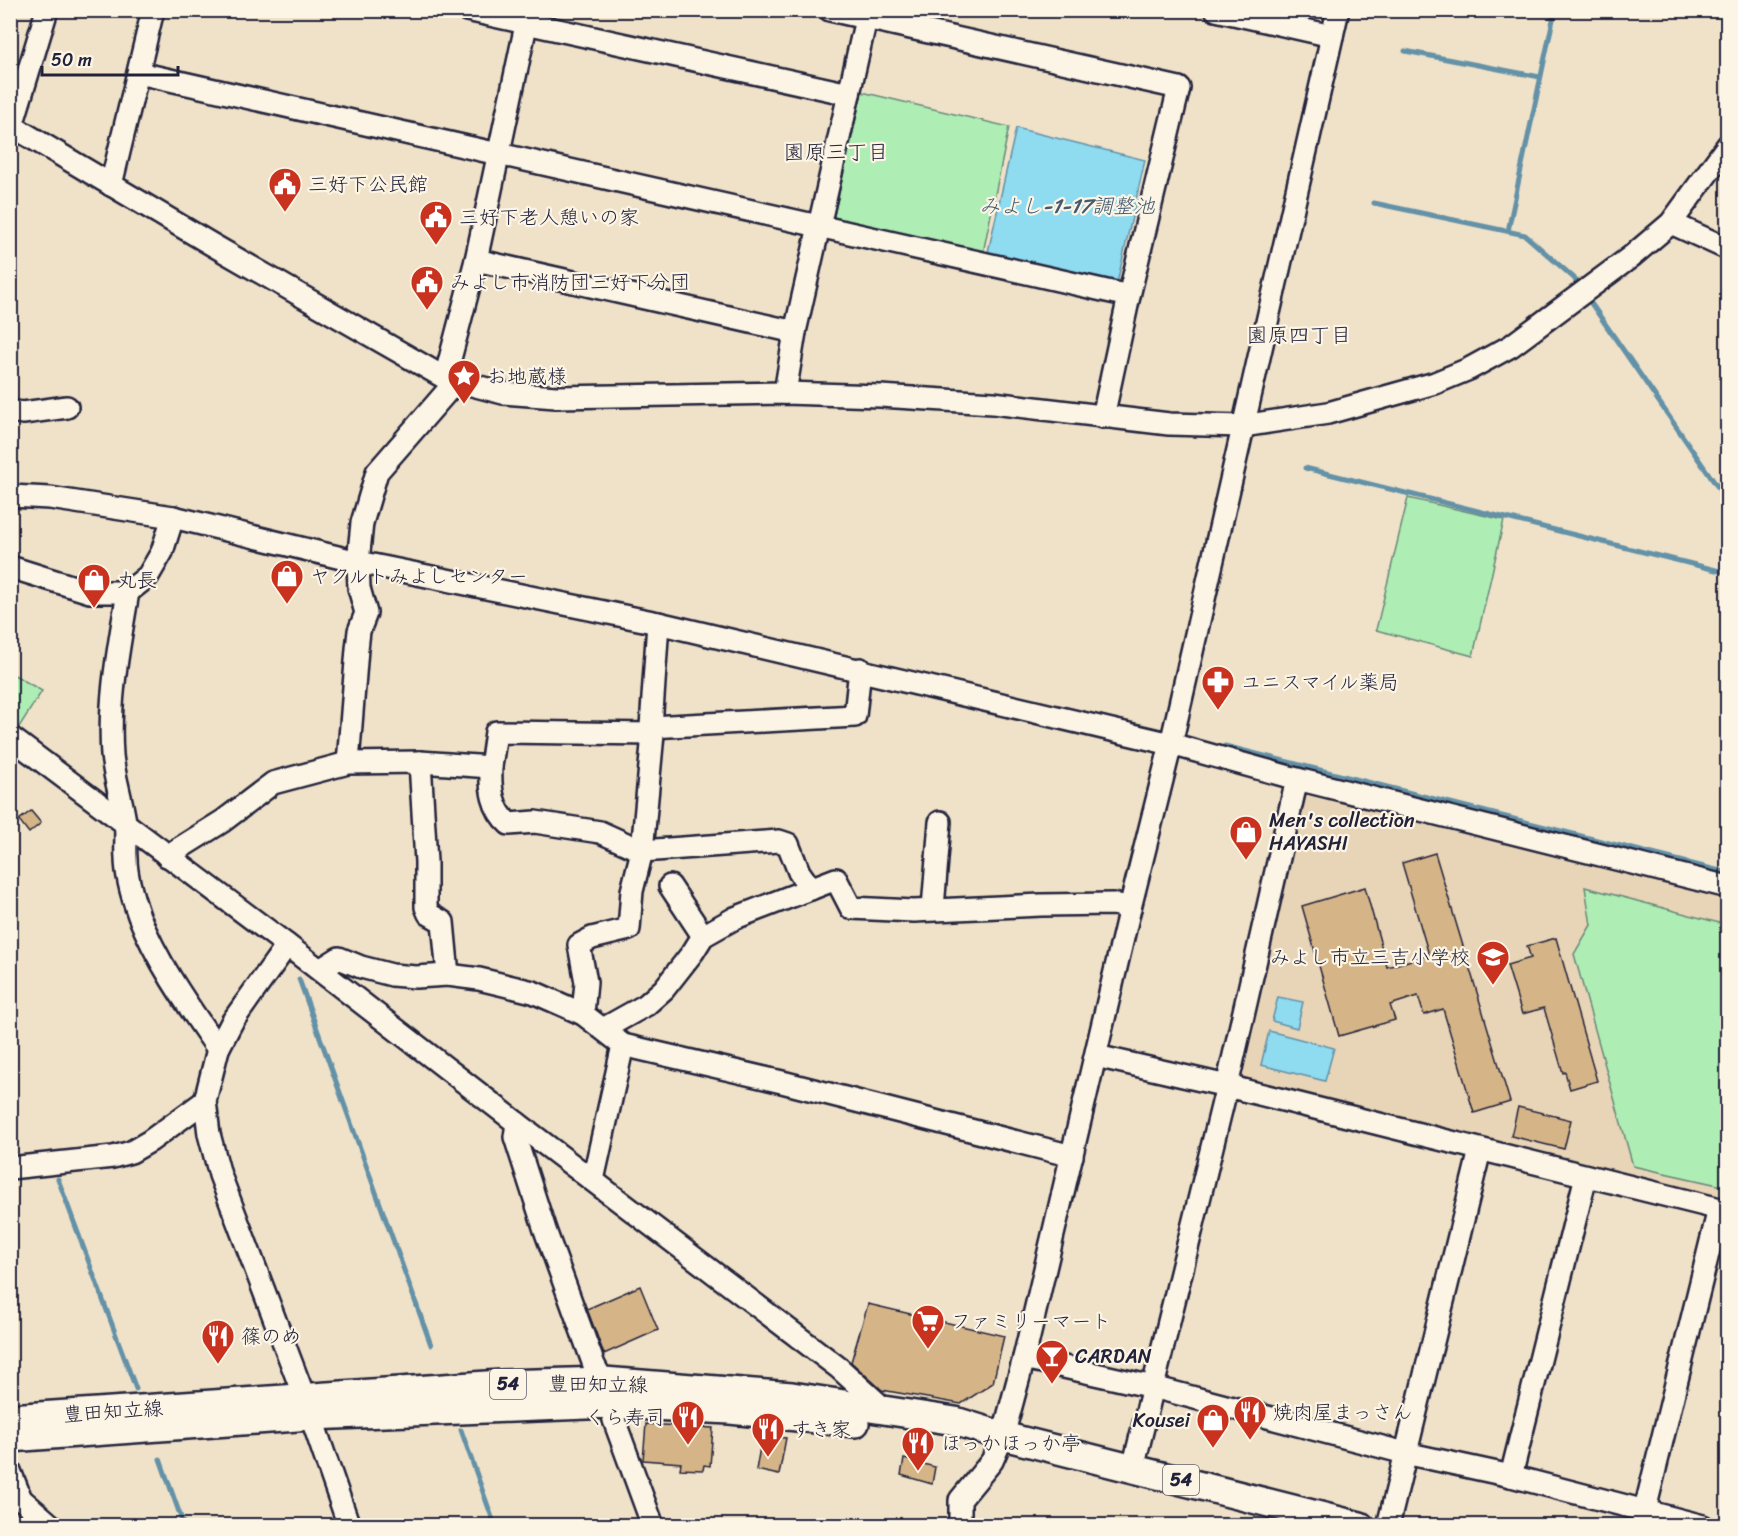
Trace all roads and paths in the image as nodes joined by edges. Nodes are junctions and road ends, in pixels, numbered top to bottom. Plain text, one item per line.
1 (47, 10) edge
2 (153, 10) edge
3 (467, 10) edge
4 (830, 10) edge
5 (1216, 10) edge
6 (1338, 10) edge
7 (868, 15) edge
8 (527, 17) edge
9 (1332, 36) junction
10 (139, 73) junction
11 (849, 94) junction
12 (11, 128) edge
13 (1728, 145) edge
14 (499, 153) junction
15 (111, 185) junction
16 (1671, 223) junction
17 (821, 226) junction
18 (1728, 249) edge
19 (476, 260) junction
20 (1129, 296) junction
21 (795, 332) junction
22 (451, 379) junction
23 (785, 393) junction
24 (67, 407) dead end
25 (10, 411) edge
26 (1103, 417) junction
27 (1243, 426) junction
28 (10, 496) edge
29 (173, 517) junction
30 (358, 562) junction
31 (10, 567) edge
32 (128, 592) junction
33 (658, 623) junction
34 (860, 669) junction
35 (652, 730) junction
36 (10, 737) edge
37 (1171, 744) junction
38 (420, 762) junction
39 (348, 763) junction
40 (491, 767) junction
41 (1297, 779) junction
42 (940, 822) dead end
43 (126, 825) junction
44 (642, 851) junction
45 (167, 856) junction
46 (670, 886) dead end
47 (1728, 886) edge
48 (811, 889) junction
49 (933, 908) junction
50 (1130, 908) junction
51 (703, 936) junction
52 (287, 945) junction
53 (320, 970) junction
54 (448, 975) junction
55 (584, 1014) junction
56 (603, 1029) junction
57 (623, 1045) junction
58 (218, 1049) junction
59 (1096, 1056) junction
60 (1227, 1086) junction
61 (206, 1101) junction
62 (517, 1123) junction
63 (1480, 1150) junction
64 (1072, 1156) junction
65 (10, 1168) edge
66 (1586, 1176) junction
67 (593, 1180) junction
68 (1723, 1210) edge
69 (1024, 1358) junction
70 (1153, 1387) junction
71 (608, 1393) junction
72 (308, 1407) junction
73 (885, 1410) junction
74 (10, 1418) edge
75 (1003, 1436) junction
76 (10, 1438) edge
77 (1405, 1453) junction
78 (1133, 1468) junction
79 (10, 1471) edge
80 (1511, 1476) junction
81 (1643, 1518) edge
82 (52, 1526) edge
83 (349, 1526) edge
84 (653, 1526) edge
85 (960, 1526) edge
86 (1360, 1526) edge
87 (1388, 1526) edge
88 (1703, 1526) edge

1 - 12 street
2 - 10 street
3 - 8 street
4 - 7 street
5 - 9 street
6 - 9 street
7 - 11 street
7 - 20 street
8 - 11 street
8 - 14 street
9 - 27 street
10 - 14 street
10 - 15 street
11 - 17 street
12 - 15 street
13 - 16 street
14 - 17 street
14 - 19 street
15 - 22 street
16 - 18 street
16 - 27 street
17 - 20 street
17 - 21 street
19 - 21 street
19 - 22 street
20 - 26 street
21 - 23 street
22 - 23 street
22 - 30 street
23 - 26 street
24 - 25 street
26 - 27 street
27 - 37 street
28 - 29 street
29 - 30 street
29 - 32 street
30 - 33 street
30 - 39 street
31 - 32 street
32 - 43 street
33 - 34 street
33 - 35 street
34 - 35 street
34 - 37 street
35 - 40 street
35 - 44 street
36 - 43 street
37 - 41 street
37 - 50 street
38 - 39 street
38 - 40 street
38 - 54 street
39 - 45 street
40 - 44 street
41 - 47 street
41 - 60 street
42 - 49 street
43 - 45 street
43 - 58 street
44 - 48 street
44 - 55 street
45 - 52 street
46 - 51 street
48 - 49 street
48 - 51 street
49 - 50 street
50 - 59 street
51 - 56 street
52 - 53 street
52 - 58 street
53 - 54 street
53 - 62 street
54 - 55 street
55 - 56 street
56 - 57 street
57 - 64 street
57 - 67 street
58 - 61 street
59 - 60 street
59 - 64 street
60 - 63 street
60 - 70 street
61 - 65 street
61 - 72 street
62 - 67 street
62 - 71 street
63 - 66 street
63 - 77 street
64 - 69 street
66 - 68 street
66 - 80 street
67 - 73 street
68 - 81 street
69 - 70 street
69 - 75 street
70 - 77 street
70 - 78 street
71 - 72 main road, 豊田知立線 / 54
71 - 73 main road, 豊田知立線 / 54
71 - 75 main road, 豊田知立線 / 54
71 - 84 street
72 - 74 main road, 豊田知立線 / 54
72 - 76 main road, 豊田知立線 / 54
72 - 83 street
73 - 75 main road, 豊田知立線 / 54
75 - 78 main road, 豊田知立線 / 54
75 - 85 street
77 - 80 street
77 - 87 street
78 - 86 main road, 豊田知立線 / 54
79 - 82 street
80 - 81 street
81 - 88 street

